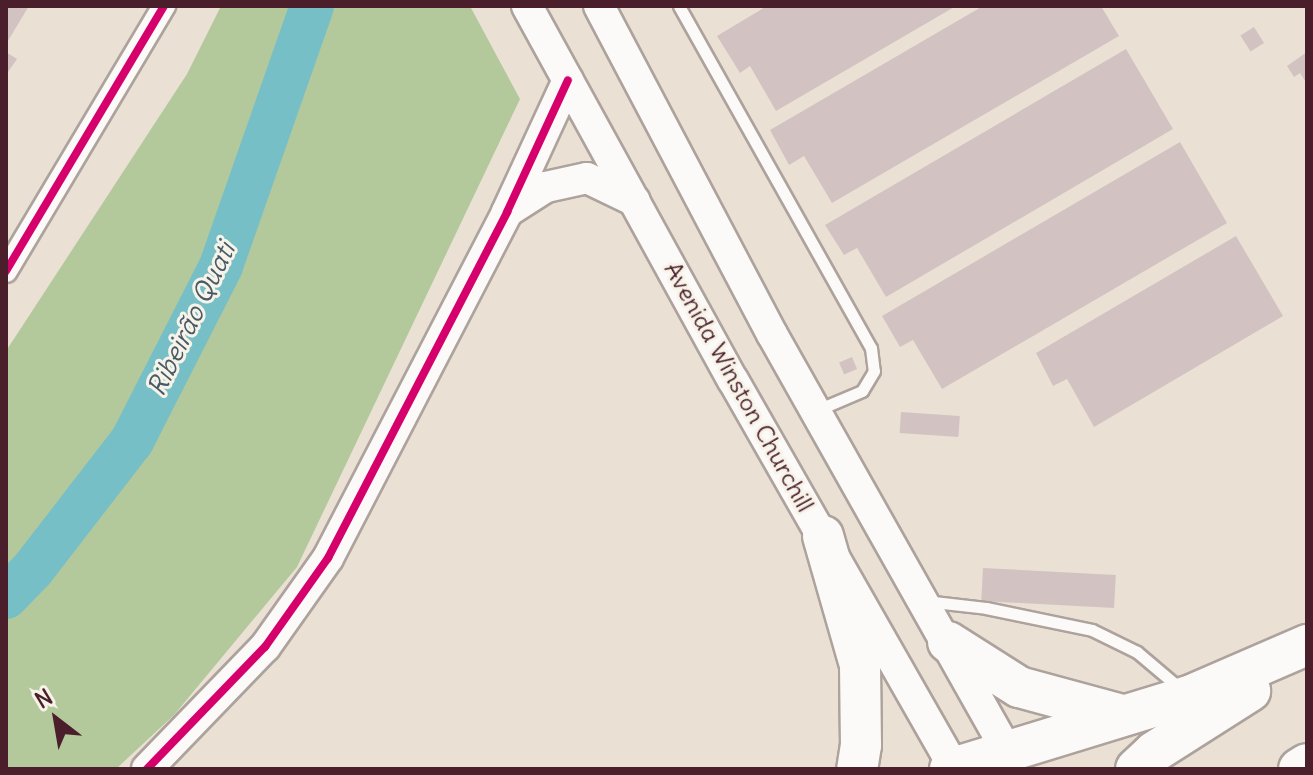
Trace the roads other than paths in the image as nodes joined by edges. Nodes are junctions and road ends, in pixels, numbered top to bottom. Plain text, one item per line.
1 (164, 6) edge
2 (527, 6) edge
3 (599, 6) edge
4 (679, 6) edge
5 (568, 80) junction
6 (635, 201) junction
7 (507, 212) junction
8 (6, 271) edge
9 (817, 411) junction
10 (823, 536) junction
11 (924, 601) junction
12 (948, 642) junction
13 (1307, 645) edge
14 (1307, 654) edge
15 (1189, 696) junction
16 (1126, 716) junction
17 (1006, 749) junction
18 (1307, 764) edge
19 (952, 768) edge
20 (147, 769) edge
21 (857, 769) edge
22 (1136, 769) edge
23 (1299, 769) edge

1 - 8 street
2 - 5 main road, Avenida Winston Churchill
3 - 9 main road
4 - 9 lane
5 - 6 main road, Avenida Winston Churchill
5 - 7 main road
6 - 7 main road
6 - 10 main road, Avenida Winston Churchill
7 - 20 main road
9 - 11 main road
10 - 19 main road, Avenida Winston Churchill
10 - 21 highway
11 - 12 main road
11 - 15 lane
12 - 16 highway
12 - 17 main road
13 - 15 highway
14 - 22 highway
15 - 16 highway
16 - 17 highway
17 - 19 highway
18 - 23 highway

